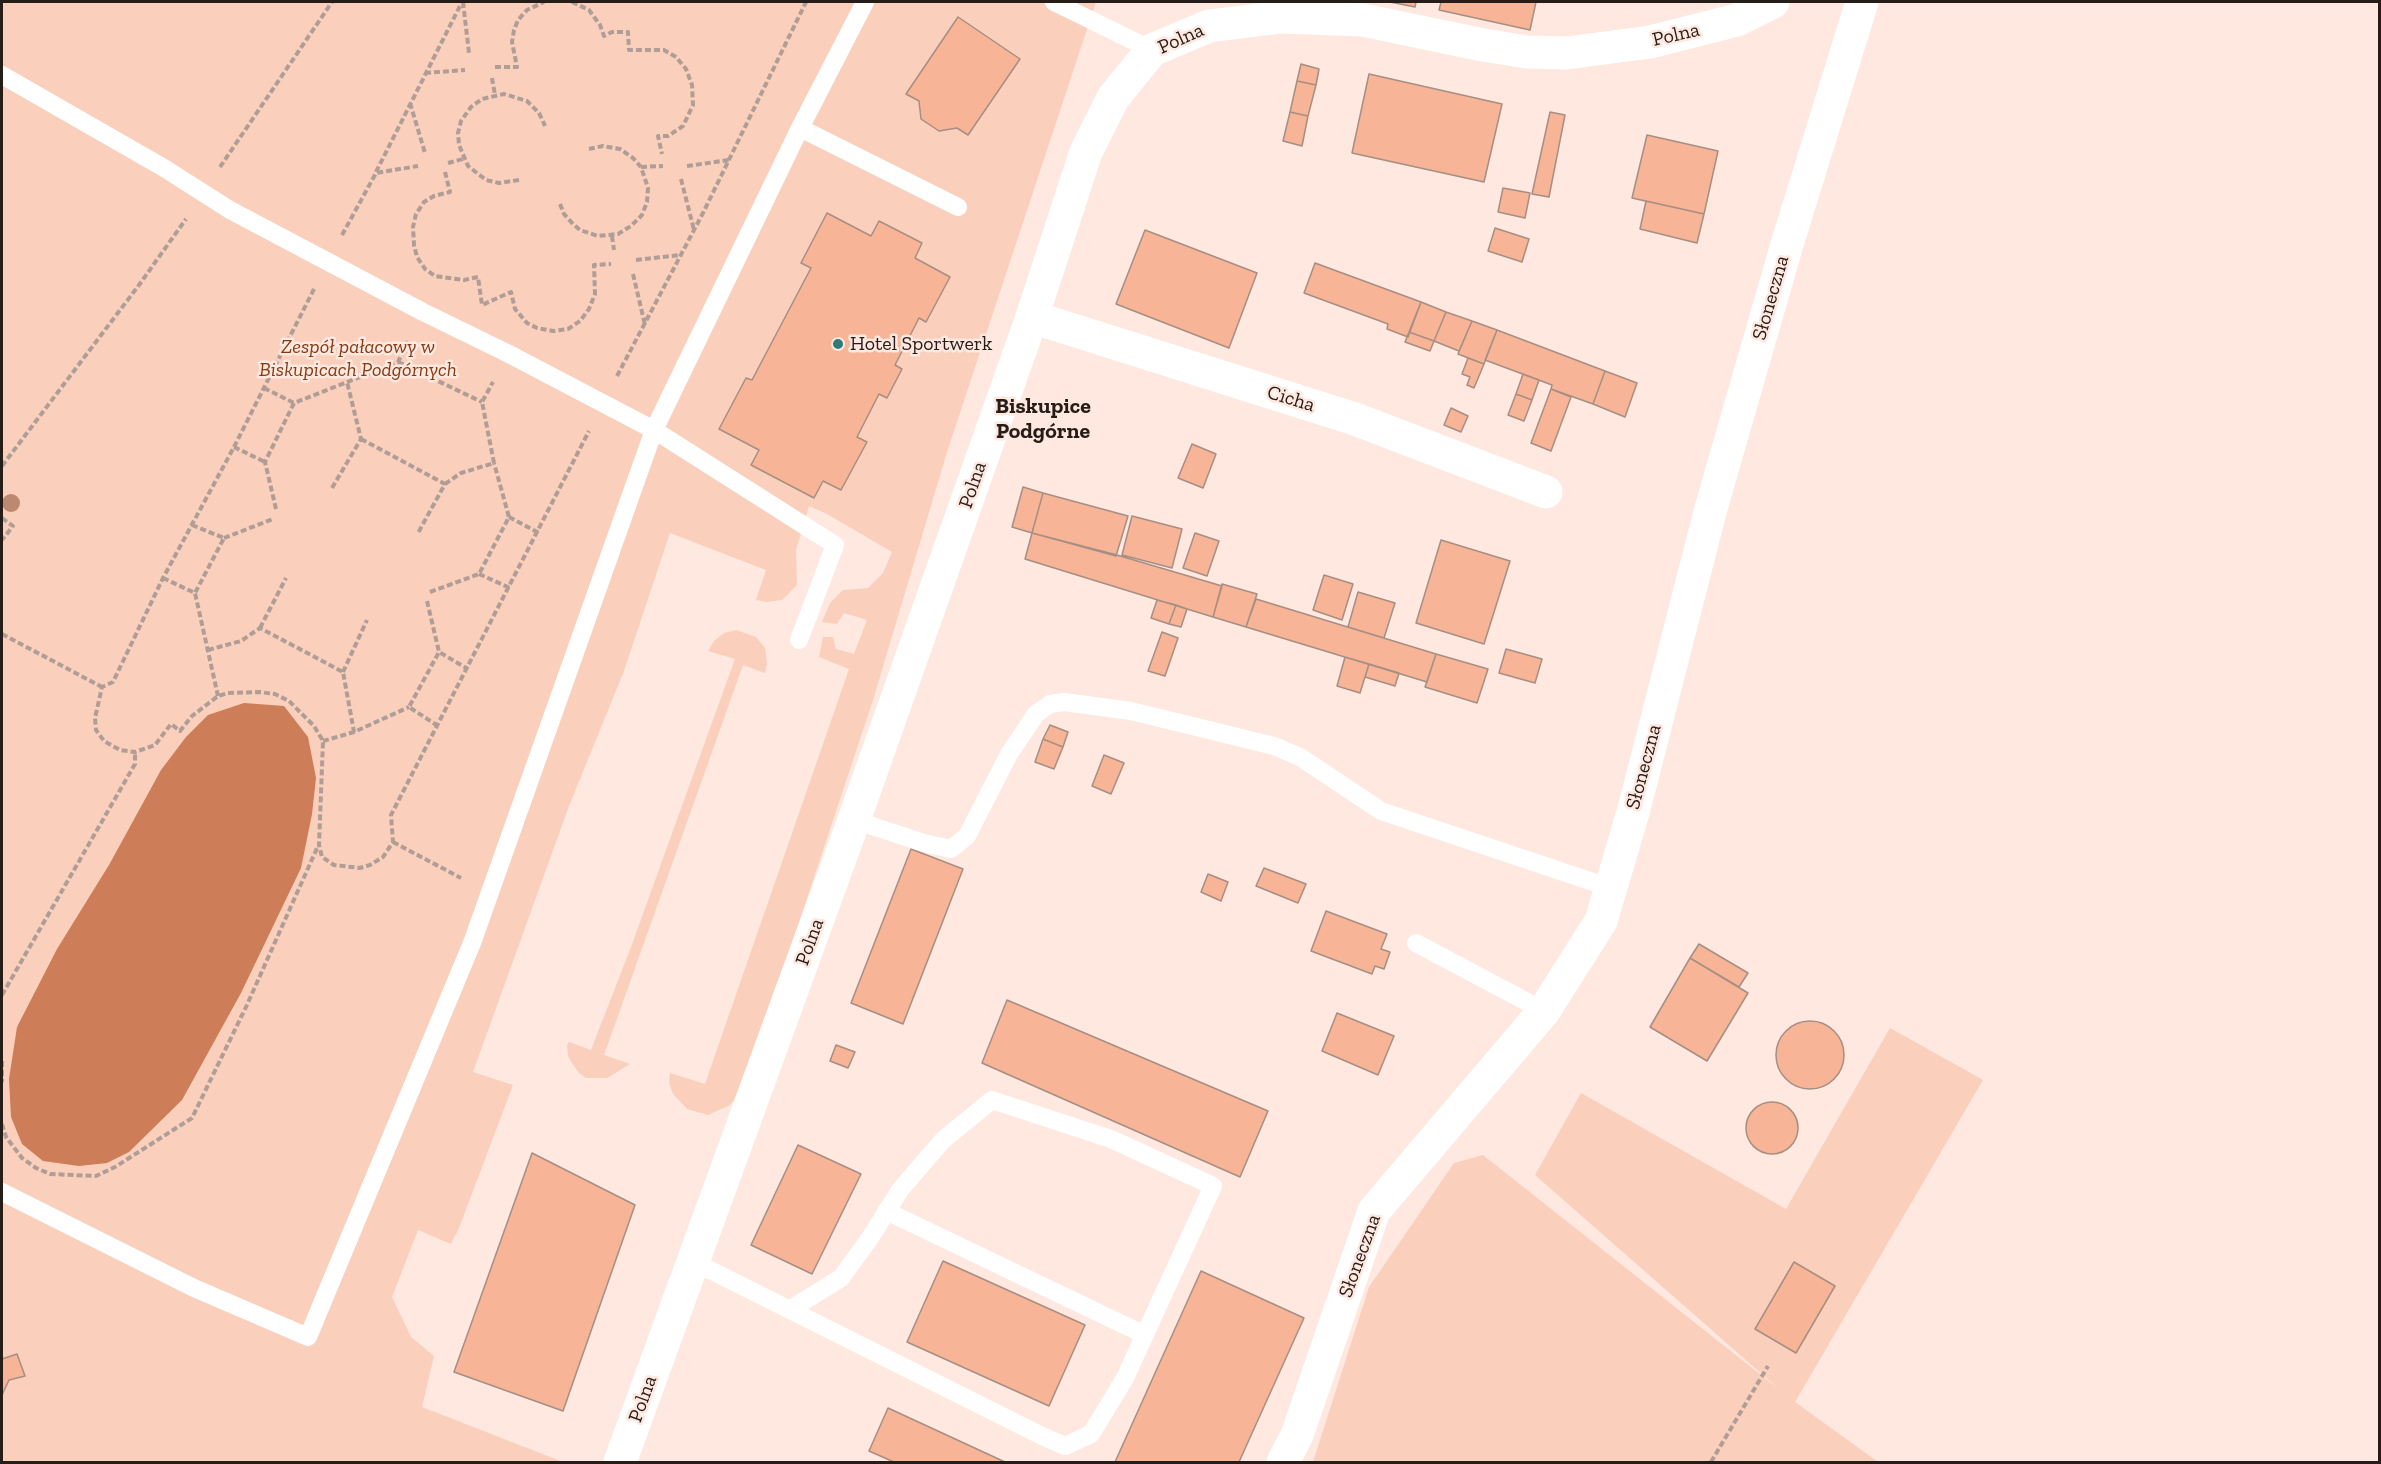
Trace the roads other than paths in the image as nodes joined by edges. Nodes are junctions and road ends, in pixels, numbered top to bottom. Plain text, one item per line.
1 (865, 2) edge
2 (1054, 2) edge
3 (1773, 2) edge
4 (1862, 2) edge
5 (1152, 50) junction
6 (2, 75) edge
7 (800, 128) junction
8 (958, 207) dead end
9 (1032, 317) junction
10 (654, 430) junction
11 (1546, 492) dead end
12 (799, 640) dead end
13 (854, 820) junction
14 (1611, 888) junction
15 (1416, 943) dead end
16 (1544, 1011) junction
17 (2, 1192) edge
18 (886, 1211) junction
19 (694, 1262) junction
20 (791, 1309) junction
21 (1145, 1335) junction
22 (620, 1462) edge
23 (1283, 1462) edge

1 - 7 lane
2 - 5 lane
3 - 5 street, Polna
4 - 14 street, Słoneczna
5 - 9 street, Polna
6 - 10 lane
7 - 8 lane
7 - 10 lane
9 - 11 street, Cicha
9 - 13 street, Polna
10 - 12 lane
10 - 17 lane
13 - 14 lane
13 - 19 street, Polna
14 - 16 street, Słoneczna
15 - 16 lane
16 - 23 street, Słoneczna
18 - 20 lane
18 - 21 lane
18 - 21 lane
19 - 20 lane
19 - 22 street, Polna
20 - 21 lane

